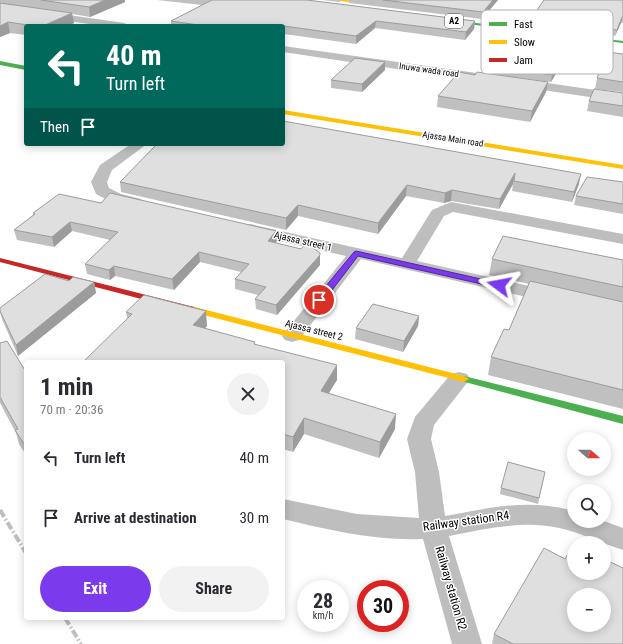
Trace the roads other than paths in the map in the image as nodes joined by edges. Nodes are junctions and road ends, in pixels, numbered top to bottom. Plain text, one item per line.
1 (335, 0) edge
2 (346, 1) edge
3 (324, 5) edge
4 (0, 8) edge
5 (481, 20) edge
6 (481, 23) edge
7 (110, 24) edge
8 (613, 35) edge
9 (623, 35) edge
10 (613, 40) edge
11 (623, 42) edge
12 (285, 49) edge
13 (0, 63) edge
14 (24, 68) edge
15 (623, 98) edge
16 (285, 112) edge
17 (137, 146) edge
18 (623, 167) edge
19 (155, 207) edge
20 (232, 225) edge
21 (623, 239) edge
22 (356, 253) junction
23 (0, 260) edge
24 (406, 264) junction
25 (569, 301) edge
26 (292, 336) junction
27 (459, 379) junction
28 (623, 420) edge
29 (285, 509) edge
30 (433, 528) junction
31 (623, 539) edge
32 (467, 644) edge

1 - 2 main road
2 - 3 main road
4 - 7 street
5 - 6 main road, A2
8 - 9 main road
10 - 11 main road
12 - 15 street, Inuwa wada road
13 - 14 main road
16 - 18 main road, Ajassa Main road
17 - 19 street
20 - 22 street, Ajassa street 1
21 - 24 street
22 - 24 street, Ajassa street 1
22 - 26 street
23 - 26 main road, Ajassa street 2
24 - 25 street, Ajassa street 1
26 - 27 main road, Ajassa street 2
27 - 28 main road, Ajassa street 2
27 - 30 street, Railway station R2
29 - 30 street, Railway station R4
30 - 31 street, Railway station R4
30 - 32 street, Railway station R2

